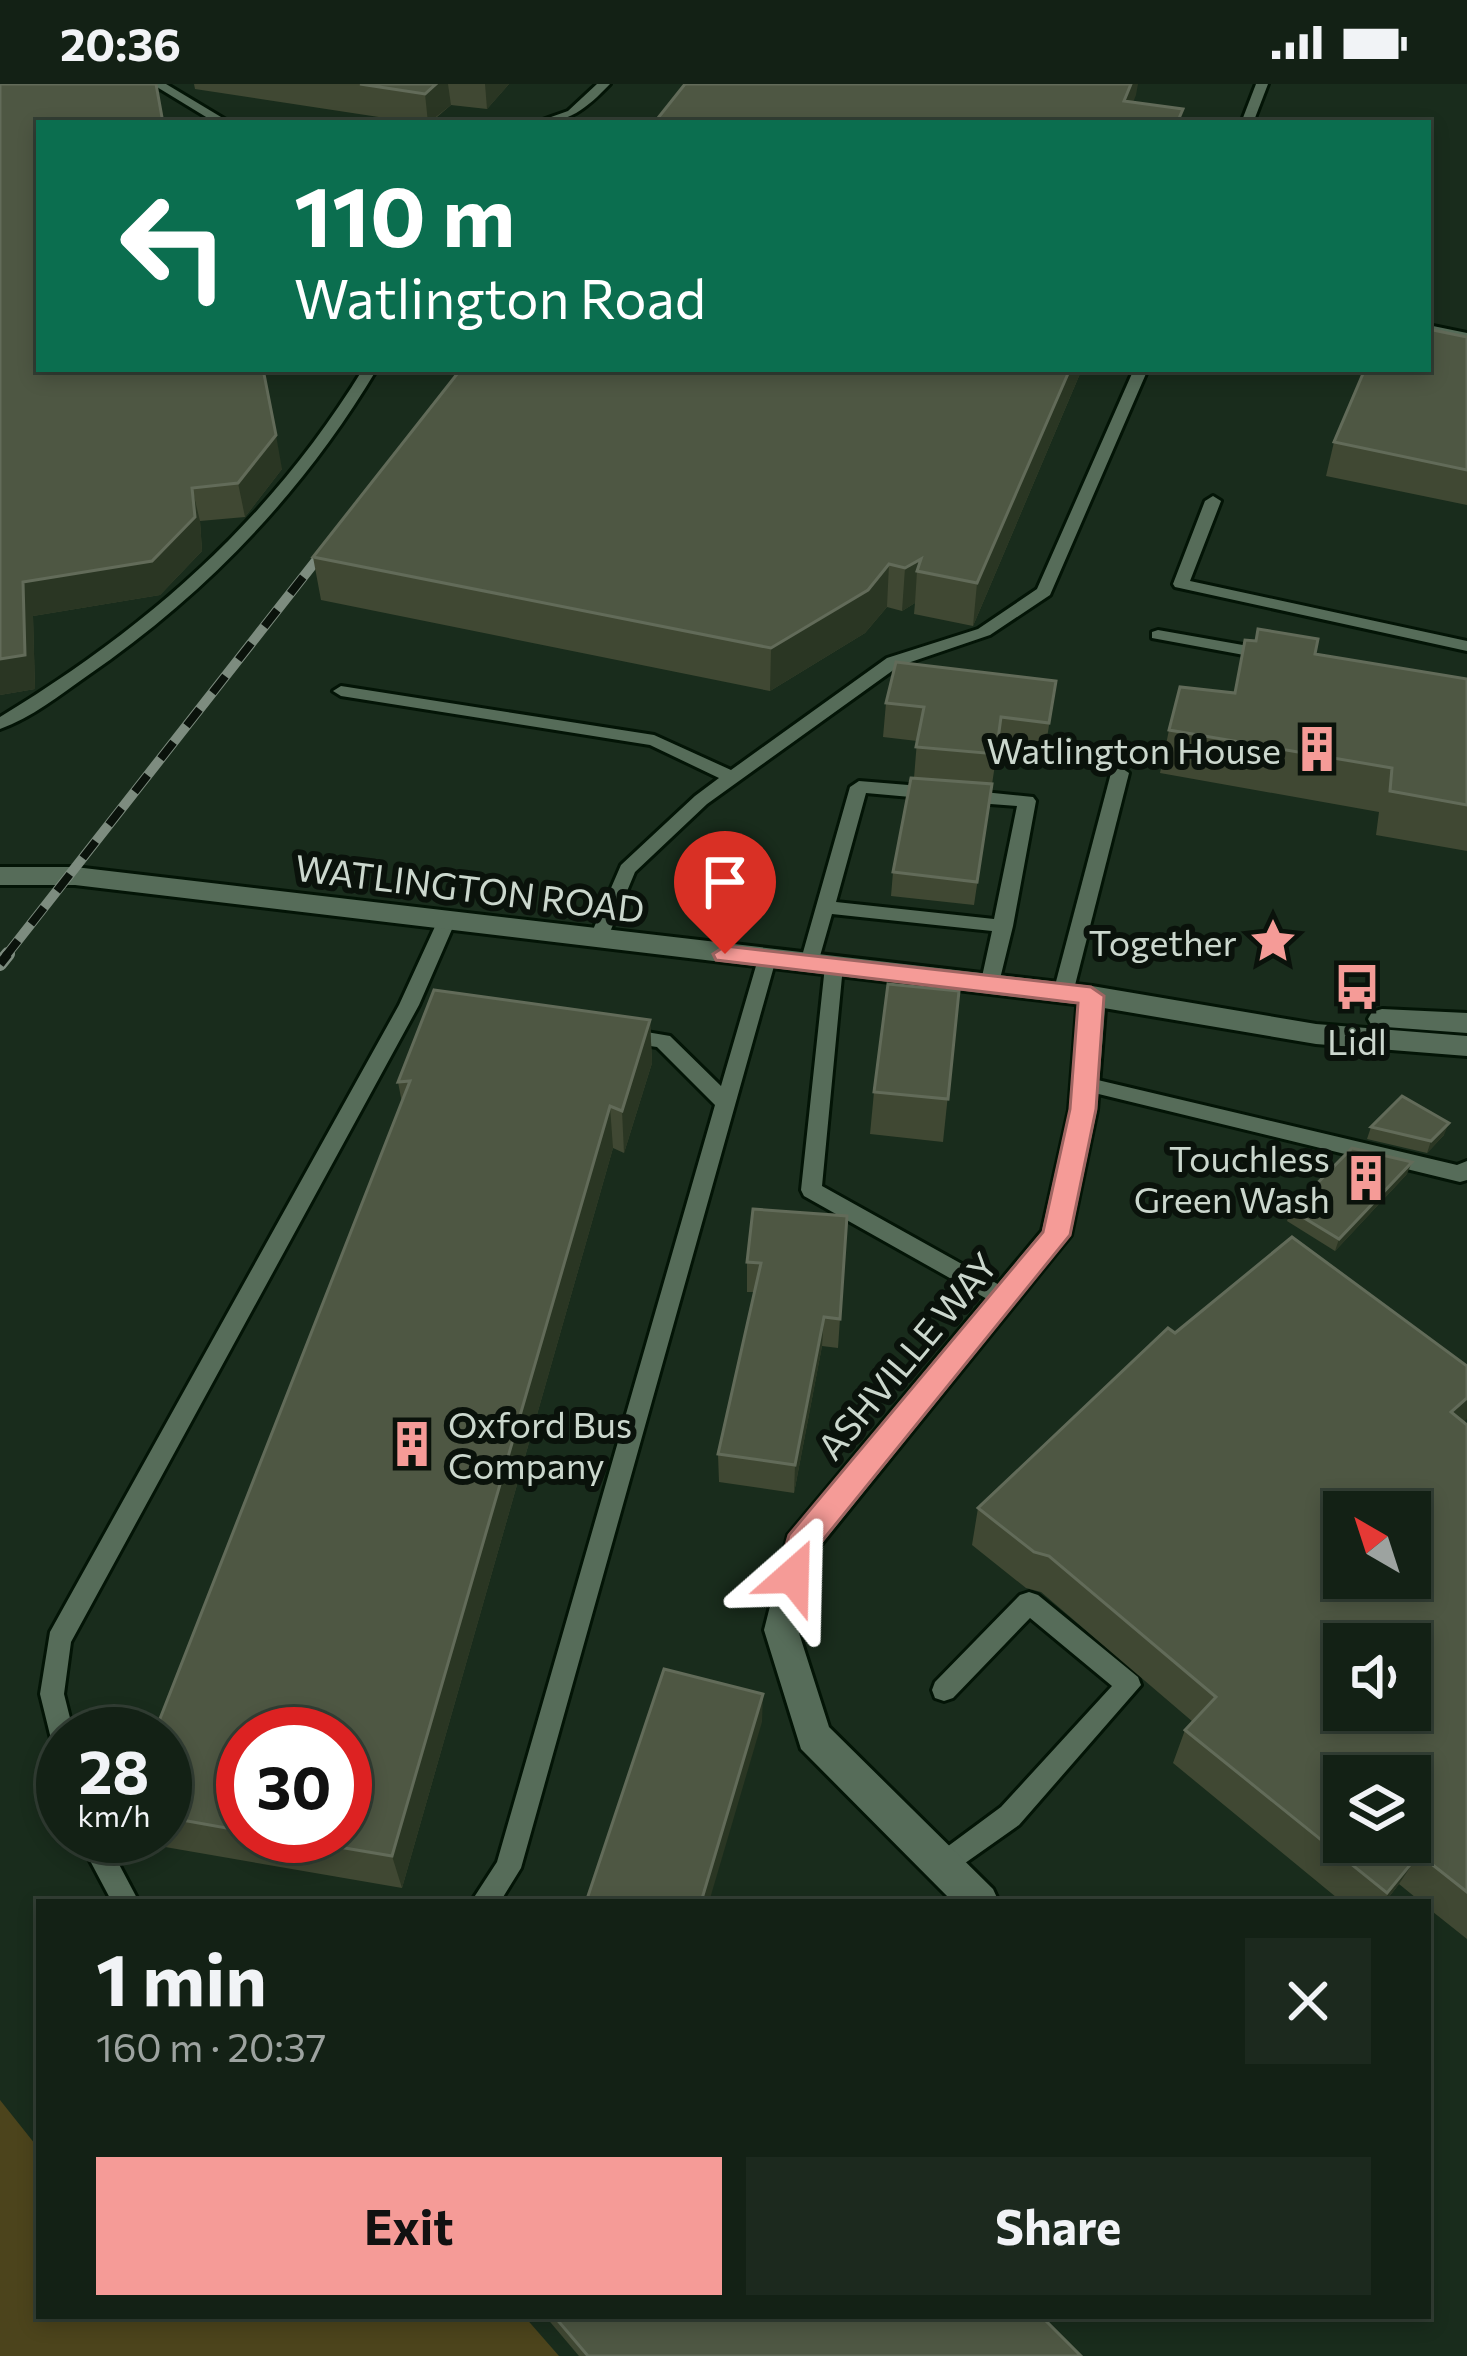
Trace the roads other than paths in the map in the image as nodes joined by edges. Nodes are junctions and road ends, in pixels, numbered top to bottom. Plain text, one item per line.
1 (158, 84) edge
2 (604, 84) edge
3 (1262, 84) edge
4 (220, 120) edge
5 (551, 120) edge
6 (1248, 120) edge
7 (1431, 330) edge
8 (1467, 337) edge
9 (368, 372) edge
10 (1140, 372) edge
11 (1213, 501) dead end
12 (1158, 634) dead end
13 (1467, 646) edge
14 (1291, 658) edge
15 (341, 691) dead end
16 (0, 724) edge
17 (1120, 772) dead end
18 (731, 777) junction
19 (0, 876) edge
20 (826, 907) junction
21 (447, 920) junction
22 (1004, 926) junction
23 (598, 939) junction
24 (767, 959) junction
25 (821, 965) junction
26 (990, 986) junction
27 (1077, 994) junction
28 (1142, 1004) junction
29 (1467, 1023) edge
30 (594, 1031) edge
31 (1467, 1046) edge
32 (1085, 1084) junction
33 (724, 1101) junction
34 (1467, 1169) edge
35 (1004, 1298) junction
36 (944, 1690) dead end
37 (55, 1707) edge
38 (105, 1863) edge
39 (941, 1867) junction
40 (124, 1899) edge
41 (486, 1899) edge
42 (977, 1899) edge

1 - 4 lane
2 - 5 lane
3 - 6 lane
7 - 8 lane
9 - 16 lane
10 - 18 lane
11 - 13 lane
12 - 14 lane
15 - 18 lane
17 - 27 lane
18 - 23 lane
19 - 21 main road, WATLINGTON ROAD
20 - 22 lane
20 - 22 lane
20 - 25 lane
21 - 23 main road, WATLINGTON ROAD
21 - 37 lane
22 - 26 lane
23 - 24 main road, WATLINGTON ROAD
24 - 25 main road, WATLINGTON ROAD
24 - 33 lane
25 - 26 main road, WATLINGTON ROAD
25 - 35 lane
26 - 27 main road, WATLINGTON ROAD
27 - 28 main road, WATLINGTON ROAD
27 - 32 main road, ASHVILLE WAY
28 - 29 main road, WATLINGTON ROAD
28 - 31 main road, WATLINGTON ROAD
30 - 33 lane
32 - 34 lane
32 - 35 main road, ASHVILLE WAY
33 - 41 lane
35 - 39 main road, ASHVILLE WAY
36 - 39 lane
38 - 40 lane
39 - 42 main road, ASHVILLE WAY

